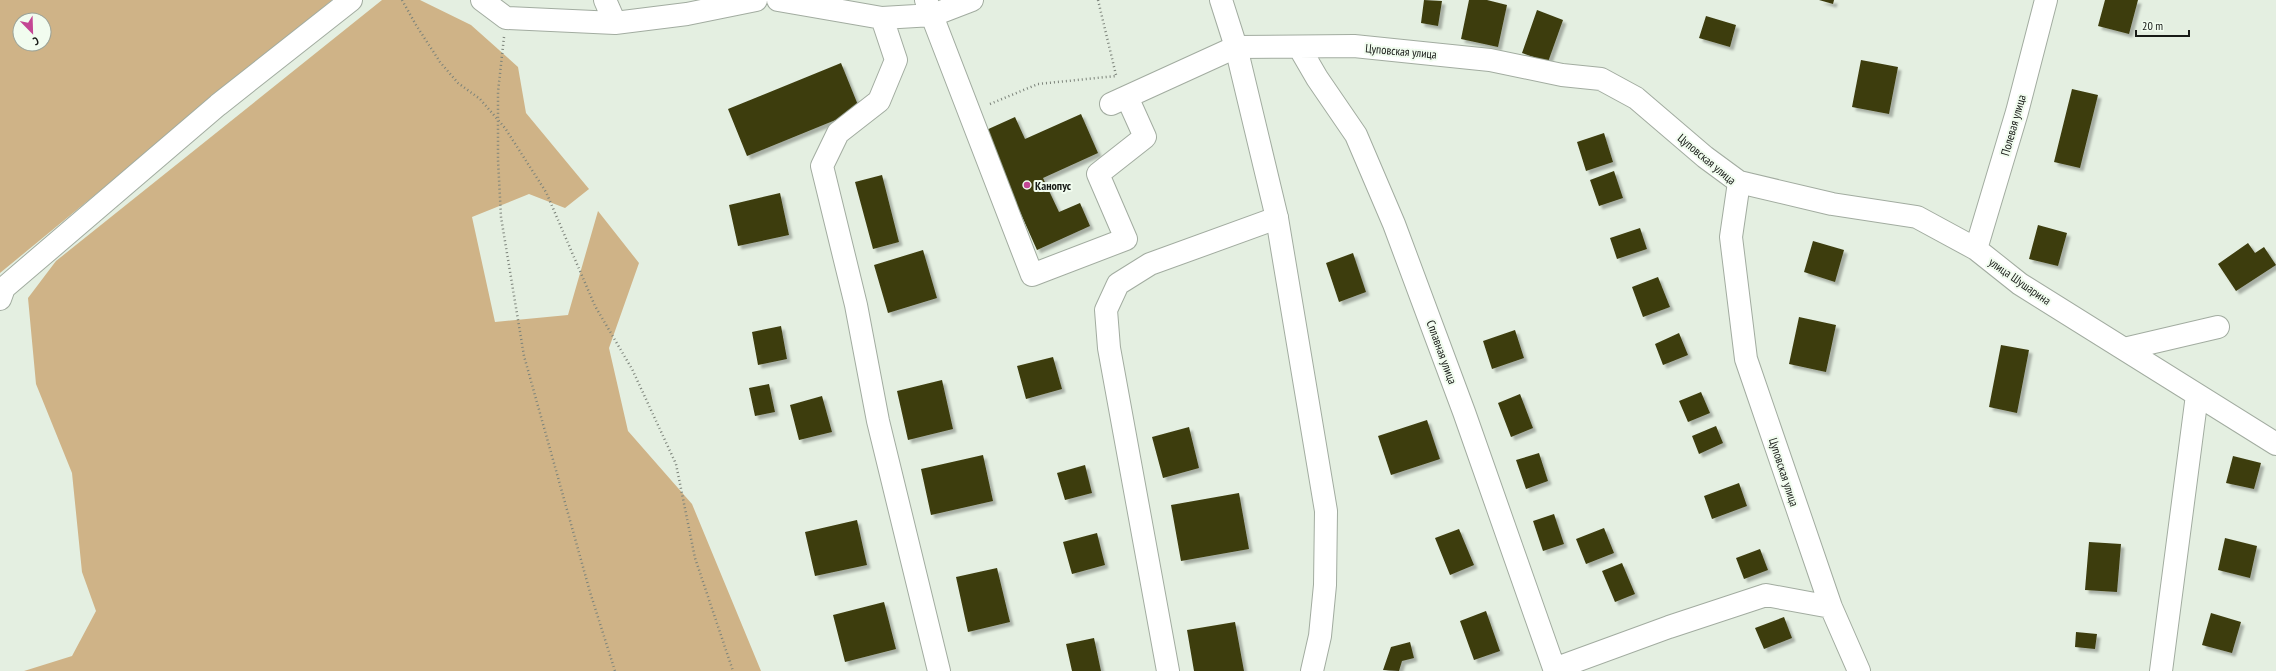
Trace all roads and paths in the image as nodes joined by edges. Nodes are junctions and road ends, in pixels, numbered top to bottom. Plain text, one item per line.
1 (351, 0) edge
2 (402, 0) edge
3 (482, 0) edge
4 (605, 0) edge
5 (756, 0) edge
6 (778, 0) edge
7 (972, 0) edge
8 (1098, 0) edge
9 (1221, 0) edge
10 (2046, 0) edge
11 (929, 7) edge
12 (506, 18) junction
13 (882, 18) junction
14 (615, 24) junction
15 (1236, 47) junction
16 (1299, 47) junction
17 (1116, 76) junction
18 (1119, 101) junction
19 (990, 104) dead end
20 (498, 122) junction
21 (1739, 182) junction
22 (1277, 218) junction
23 (1976, 250) junction
24 (0, 299) edge
25 (2218, 327) dead end
26 (2124, 349) junction
27 (2197, 395) junction
28 (2276, 444) edge
29 (1831, 607) junction
30 (1554, 670) edge
31 (615, 671) edge
32 (733, 671) edge
33 (939, 671) edge
34 (1168, 671) edge
35 (1312, 671) edge
36 (1859, 671) edge
37 (2161, 671) edge

1 - 24 street
2 - 20 path
3 - 12 street
4 - 14 street
5 - 14 street
6 - 13 street
7 - 11 street
8 - 17 path
9 - 15 street
10 - 23 street, Полевая улица
11 - 13 street
11 - 18 street
12 - 14 street
12 - 20 path
13 - 33 street
15 - 16 street, Цуповская улица
15 - 18 street
15 - 22 street
16 - 21 street, Цуповская улица
16 - 30 street, Сплавная улица
17 - 18 path
17 - 19 path
20 - 31 path
20 - 32 path
21 - 23 street, улица Шушарина
21 - 29 street, Цуповская улица
22 - 34 street
22 - 35 street
23 - 26 street, улица Шушарина
25 - 26 street
26 - 27 street, улица Шушарина
27 - 28 street, улица Шушарина
27 - 37 street
29 - 30 street
29 - 36 street, Цуповская улица

